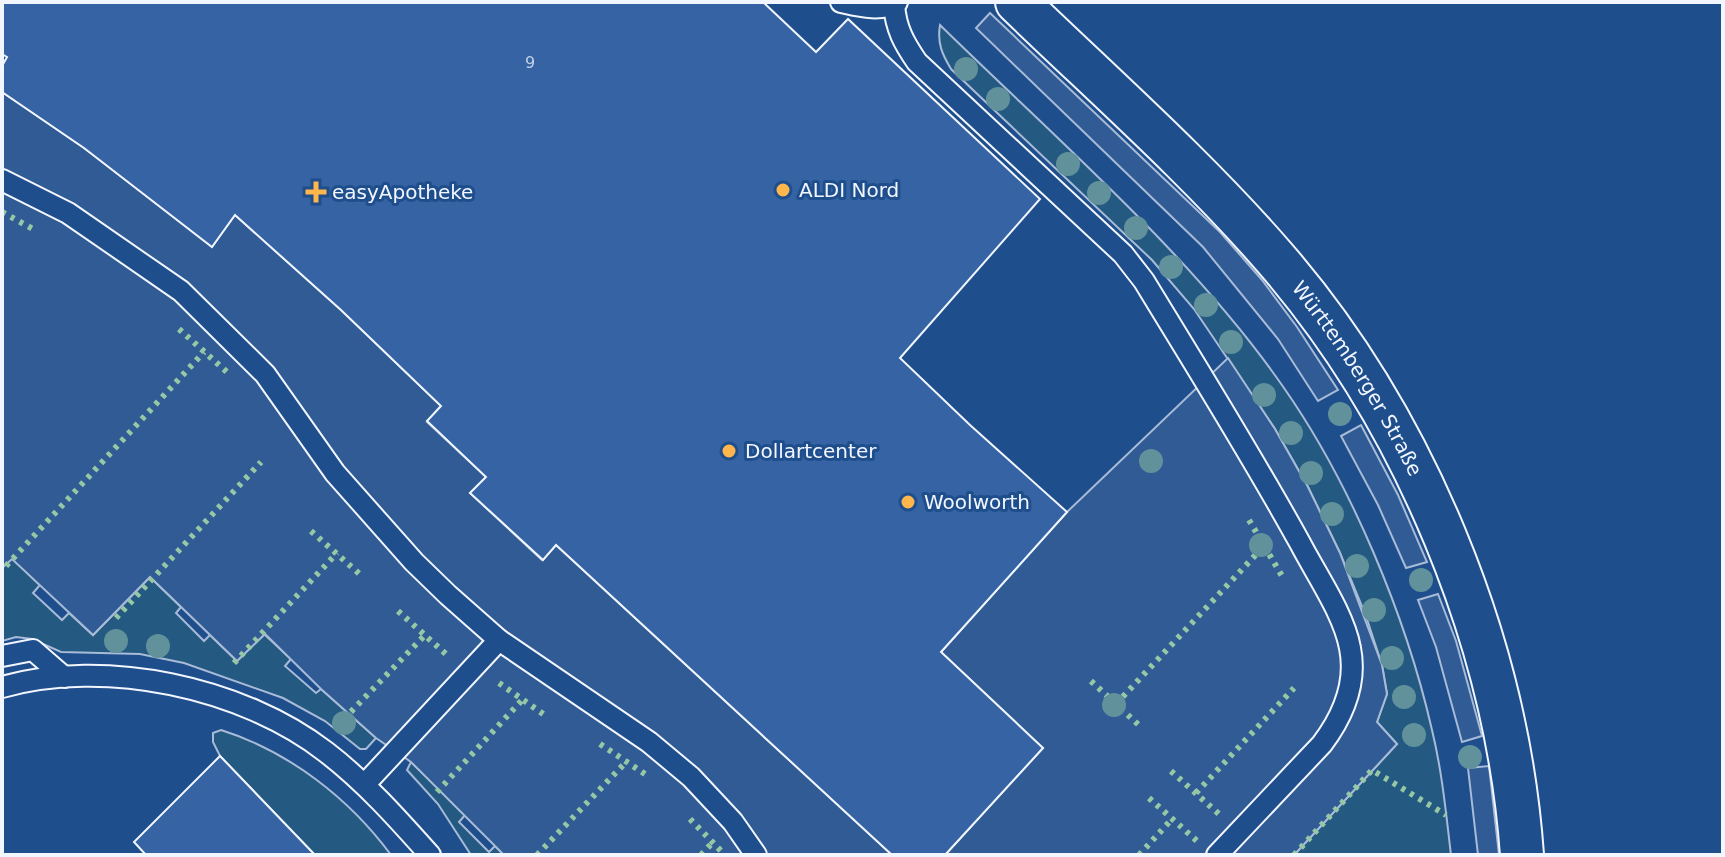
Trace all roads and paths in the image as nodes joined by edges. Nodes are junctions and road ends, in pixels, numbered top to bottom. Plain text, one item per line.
1 (841, 2) edge
2 (1017, 2) edge
3 (895, 4) edge
4 (2, 180) edge
5 (499, 640) junction
6 (2, 656) edge
7 (64, 677) junction
8 (2, 687) edge
9 (365, 784) junction
10 (430, 855) edge
11 (756, 855) edge
12 (1217, 855) edge
13 (1522, 855) edge

1 - 3 lane
2 - 13 street, Württemberger Straße
3 - 12 lane
4 - 5 lane
5 - 9 lane
5 - 11 lane
6 - 7 lane
7 - 8 lane
7 - 9 lane
9 - 10 lane

